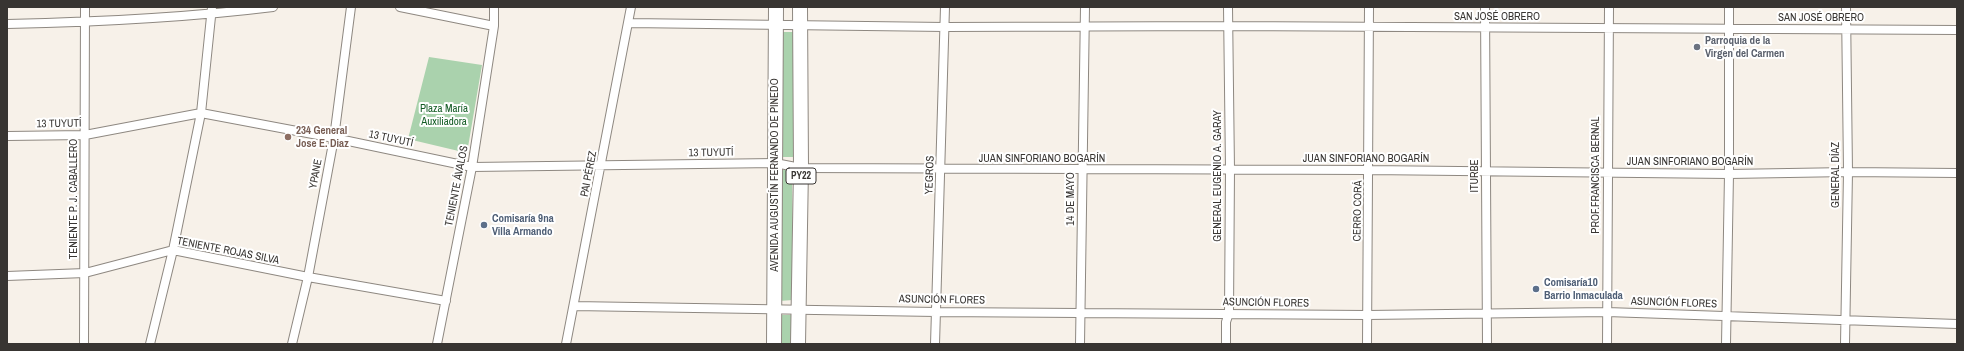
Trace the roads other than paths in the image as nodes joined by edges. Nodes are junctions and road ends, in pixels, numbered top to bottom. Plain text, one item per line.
1 (86, 7) edge
2 (273, 7) edge
3 (351, 7) edge
4 (400, 7) edge
5 (494, 7) edge
6 (631, 7) edge
7 (776, 7) edge
8 (800, 7) edge
9 (945, 7) edge
10 (1085, 7) edge
11 (1228, 7) edge
12 (1369, 7) edge
13 (1486, 7) edge
14 (1609, 7) edge
15 (1729, 7) edge
16 (1846, 7) edge
17 (212, 11) edge
18 (85, 22) junction
19 (629, 23) junction
20 (7, 24) edge
21 (775, 24) junction
22 (800, 24) junction
23 (494, 26) junction
24 (1085, 26) junction
25 (1228, 26) junction
26 (945, 27) junction
27 (1369, 27) junction
28 (1608, 28) junction
29 (1728, 28) junction
30 (1485, 29) junction
31 (1846, 29) junction
32 (1957, 30) edge
33 (201, 113) junction
34 (85, 135) junction
35 (7, 136) edge
36 (334, 138) junction
37 (775, 163) junction
38 (602, 166) junction
39 (472, 167) junction
40 (801, 168) junction
41 (942, 169) junction
42 (1082, 170) junction
43 (1230, 170) junction
44 (1369, 170) junction
45 (1486, 171) junction
46 (1848, 172) junction
47 (1607, 173) junction
48 (1957, 173) edge
49 (1729, 174) junction
50 (173, 250) junction
51 (84, 272) junction
52 (7, 276) edge
53 (308, 277) junction
54 (446, 301) junction
55 (574, 306) junction
56 (774, 308) junction
57 (798, 308) junction
58 (936, 312) junction
59 (1081, 312) junction
60 (1607, 312) junction
61 (1229, 313) junction
62 (1487, 313) junction
63 (1368, 315) junction
64 (1726, 315) junction
65 (1845, 320) junction
66 (1957, 324) edge
67 (84, 344) edge
68 (150, 344) edge
69 (292, 344) edge
70 (437, 344) edge
71 (566, 344) edge
72 (774, 344) edge
73 (798, 344) edge
74 (935, 344) edge
75 (1080, 344) edge
76 (1226, 344) edge
77 (1367, 344) edge
78 (1487, 344) edge
79 (1607, 344) edge
80 (1726, 344) edge
81 (1845, 344) edge

1 - 18 street, TENIENTE P. J. CABALLERO
2 - 17 street
3 - 36 street, YPANE
4 - 23 street
5 - 23 street, TENIENTE ÁVALOS
6 - 19 street, PAI PÉREZ
7 - 21 highway, AVENIDA AUGUSTÍN FERNANDO DE PINEDO / PY22
8 - 22 highway, PY22
9 - 26 street, YEGROS
10 - 24 street, 14 DE MAYO
11 - 25 street, GENERAL EUGENIO A. GARAY
12 - 27 street, CERRO CORÁ
13 - 30 street, ITURBE
14 - 28 street, PROF.FRANCISCA BERNAL
15 - 29 street
16 - 31 street, GENERAL DÍAZ
17 - 18 street
17 - 33 street
18 - 20 street
18 - 34 street, TENIENTE P. J. CABALLERO
19 - 21 street, SAN JOSÉ OBRERO
19 - 38 street, PAI PÉREZ
21 - 22 street, SAN JOSÉ OBRERO
21 - 37 highway, AVENIDA AUGUSTÍN FERNANDO DE PINEDO / PY22
22 - 26 street, SAN JOSÉ OBRERO
22 - 40 highway, PY22
23 - 39 street, TENIENTE ÁVALOS
24 - 25 street, SAN JOSÉ OBRERO
24 - 26 street, SAN JOSÉ OBRERO
24 - 42 street, 14 DE MAYO
25 - 27 street, SAN JOSÉ OBRERO
25 - 43 street, GENERAL EUGENIO A. GARAY
26 - 41 street, YEGROS
27 - 30 street, SAN JOSÉ OBRERO
27 - 44 street, CERRO CORÁ
28 - 29 street, SAN JOSÉ OBRERO
28 - 30 street, SAN JOSÉ OBRERO
28 - 47 street, PROF.FRANCISCA BERNAL
29 - 31 street, SAN JOSÉ OBRERO
29 - 49 street
30 - 45 street, ITURBE
31 - 32 street, SAN JOSÉ OBRERO
31 - 46 street, GENERAL DÍAZ
33 - 34 street, 13 TUYUTÍ
33 - 36 street, 13 TUYUTÍ
33 - 50 street
34 - 35 street, 13 TUYUTÍ
34 - 51 street, TENIENTE P. J. CABALLERO
36 - 39 street, 13 TUYUTÍ
36 - 53 street, YPANE
37 - 38 street, 13 TUYUTÍ
37 - 40 street, JUAN SINFORIANO BOGARÍN
37 - 56 highway, AVENIDA AUGUSTÍN FERNANDO DE PINEDO / PY22
38 - 39 street, 13 TUYUTÍ
38 - 55 street, PAI PÉREZ
39 - 54 street, TENIENTE ÁVALOS
40 - 41 street, JUAN SINFORIANO BOGARÍN
40 - 57 highway, PY22
41 - 42 street, JUAN SINFORIANO BOGARÍN
41 - 58 street, YEGROS
42 - 43 street, JUAN SINFORIANO BOGARÍN
42 - 59 street, 14 DE MAYO
43 - 44 street, JUAN SINFORIANO BOGARÍN
43 - 61 street, GENERAL EUGENIO A. GARAY
44 - 45 street, JUAN SINFORIANO BOGARÍN
44 - 63 street, CERRO CORÁ
45 - 47 street, JUAN SINFORIANO BOGARÍN
45 - 62 street, ITURBE
46 - 48 street, JUAN SINFORIANO BOGARÍN
46 - 49 street, JUAN SINFORIANO BOGARÍN
46 - 65 street, GENERAL DÍAZ
47 - 49 street, JUAN SINFORIANO BOGARÍN
47 - 60 street, PROF.FRANCISCA BERNAL
49 - 64 street
50 - 51 street, TENIENTE ROJAS SILVA
50 - 53 street, TENIENTE ROJAS SILVA
50 - 68 street
51 - 52 street, TENIENTE ROJAS SILVA
51 - 67 street, TENIENTE P. J. CABALLERO
53 - 54 street, TENIENTE ROJAS SILVA
53 - 69 street, YPANE
54 - 70 street, TENIENTE ÁVALOS
55 - 56 street, ASUNCIÓN FLORES
55 - 71 street, PAI PÉREZ
56 - 57 street, ASUNCIÓN FLORES
56 - 72 highway, AVENIDA AUGUSTÍN FERNANDO DE PINEDO / PY22
57 - 58 street, ASUNCIÓN FLORES
57 - 73 highway, PY22
58 - 59 street, ASUNCIÓN FLORES
58 - 74 street, YEGROS
59 - 61 street, ASUNCIÓN FLORES
59 - 75 street, 14 DE MAYO
60 - 62 street, ASUNCIÓN FLORES
60 - 64 street, ASUNCIÓN FLORES
60 - 79 street, PROF.FRANCISCA BERNAL
61 - 63 street, ASUNCIÓN FLORES
61 - 76 street, GENERAL EUGENIO A. GARAY
62 - 63 street, ASUNCIÓN FLORES
62 - 78 street, ITURBE
63 - 77 street, CERRO CORÁ
64 - 65 street, ASUNCIÓN FLORES
64 - 80 street
65 - 66 street, ASUNCIÓN FLORES
65 - 81 street, GENERAL DÍAZ

